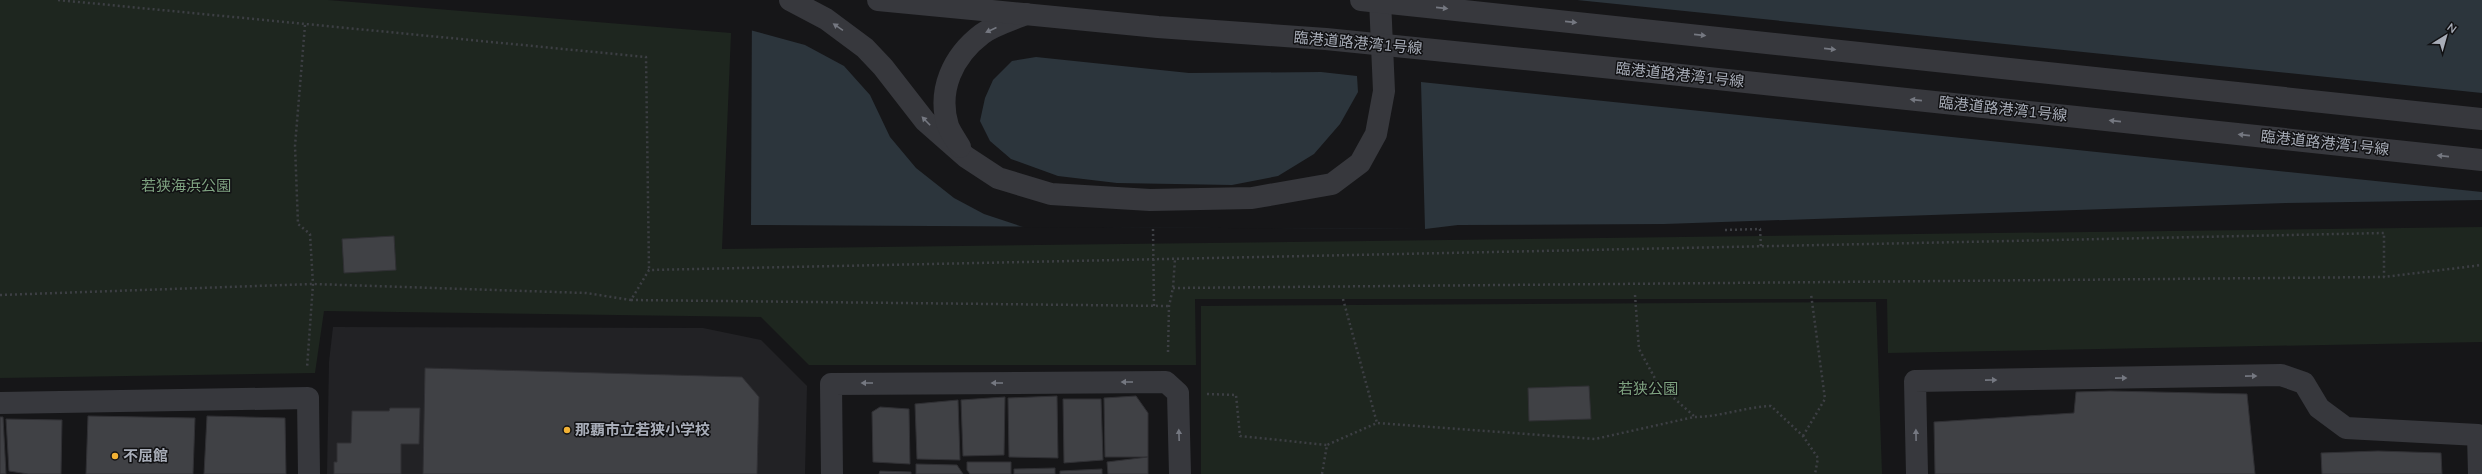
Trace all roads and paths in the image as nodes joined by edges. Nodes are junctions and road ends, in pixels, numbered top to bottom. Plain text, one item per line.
1 (58, 0) edge
2 (790, 0) edge
3 (878, 0) edge
4 (1361, 0) edge
5 (1380, 0) edge
6 (1026, 14) junction
7 (305, 25) junction
8 (2482, 119) edge
9 (966, 157) junction
10 (2482, 160) edge
11 (1153, 229) dead end
12 (1726, 230) dead end
13 (1761, 246) junction
14 (1176, 259) junction
15 (2482, 265) edge
16 (649, 270) junction
17 (2384, 277) junction
18 (313, 284) junction
19 (1173, 288) junction
20 (1811, 294) dead end
21 (0, 295) edge
22 (1635, 295) dead end
23 (1343, 298) dead end
24 (631, 300) junction
25 (1154, 306) junction
26 (1169, 306) junction
27 (1168, 353) dead end
28 (1201, 394) dead end
29 (308, 398) junction
30 (0, 403) edge
31 (1694, 417) junction
32 (1377, 423) junction
33 (1803, 436) junction
34 (1327, 445) junction
35 (308, 474) edge
36 (832, 474) edge
37 (1180, 474) edge
38 (1322, 474) edge
39 (1815, 474) edge
40 (1917, 474) edge
41 (2479, 474) edge

1 - 7 path
9 -> 2 street
3 - 6 street, 臨港道路港湾1号線, bridge
4 -> 8 street, bridge
5 - 9 street, bridge
6 -> 9 street
10 -> 6 street, 臨港道路港湾1号線, bridge
7 - 16 path
7 - 18 path
11 - 25 path, bridge
12 - 13 path
13 - 14 path
13 - 17 path
14 - 16 path
14 - 19 path
15 - 17 path
16 - 24 path
17 - 19 path
18 - 21 path
18 - 24 path
18 - 29 path
19 - 26 path
20 - 33 path
22 - 31 path
23 - 32 path
24 - 25 path
25 - 26 path
26 - 27 path
28 - 34 path
29 - 30 street
29 - 35 street
31 - 32 path
31 - 33 path
32 - 34 path
33 - 39 path
34 - 38 path
37 -> 36 street
40 -> 41 street

